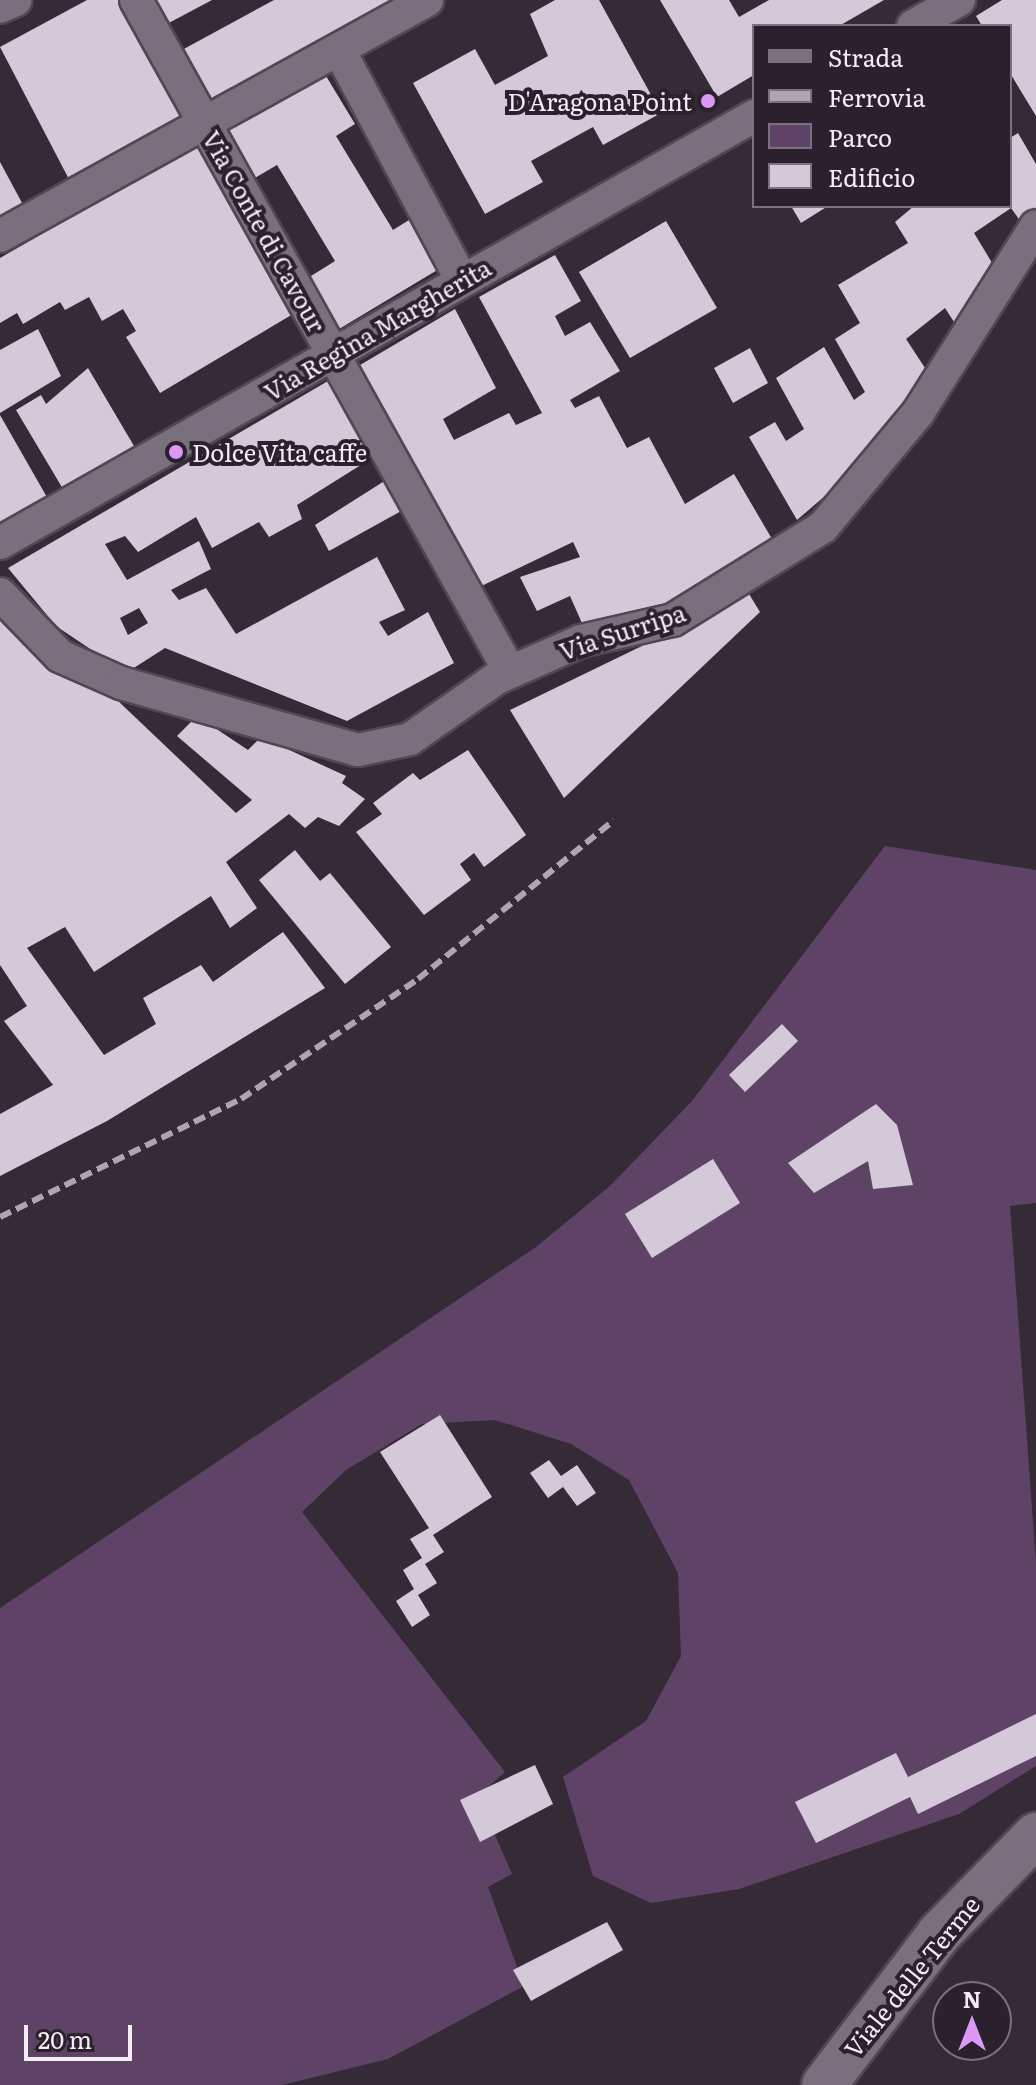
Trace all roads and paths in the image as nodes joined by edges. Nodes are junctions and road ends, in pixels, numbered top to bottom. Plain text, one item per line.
1 (16, 0) edge
2 (136, 0) edge
3 (427, 0) edge
4 (959, 0) edge
5 (0, 7) edge
6 (917, 24) edge
7 (339, 50) junction
8 (752, 117) edge
9 (205, 123) junction
10 (1036, 226) edge
11 (0, 236) edge
12 (462, 280) junction
13 (334, 353) junction
14 (0, 543) edge
15 (0, 594) edge
16 (510, 672) junction
17 (1036, 1835) edge
18 (824, 2085) edge

1 - 5 street
2 - 9 street, Via Conte di Cavour
3 - 7 street
4 - 6 street
7 - 9 street
7 - 12 street
8 - 12 street, Via Regina Margherita
9 - 11 street
9 - 13 street, Via Conte di Cavour
10 - 16 street, Via Surripa
12 - 13 street, Via Regina Margherita
13 - 14 street, Via Regina Margherita
13 - 16 street, Via Conte di Cavour
15 - 16 street, Via Surripa
17 - 18 main road, Viale delle Terme

